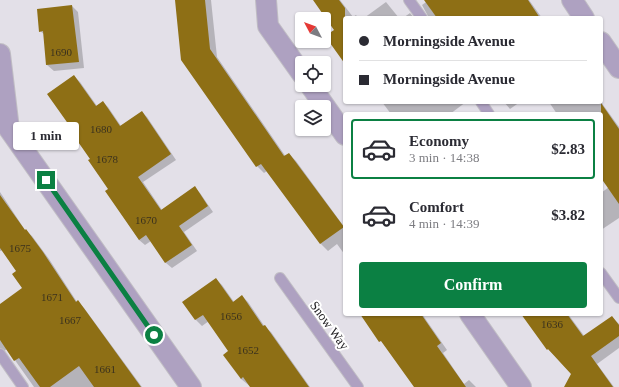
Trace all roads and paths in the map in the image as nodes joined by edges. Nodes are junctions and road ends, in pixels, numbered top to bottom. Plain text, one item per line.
1 (266, 0) edge
2 (409, 0) edge
3 (572, 0) edge
4 (421, 16) edge
5 (583, 16) edge
6 (603, 45) edge
7 (0, 54) edge
8 (295, 64) edge
9 (619, 68) edge
10 (315, 92) edge
11 (343, 132) edge
12 (603, 276) edge
13 (280, 278) dead end
14 (619, 298) edge
15 (471, 316) edge
16 (0, 354) edge
17 (23, 387) edge
18 (191, 387) edge
19 (358, 387) edge
20 (521, 387) edge

1 - 8 street
2 - 4 lane
3 - 5 street
6 - 9 street
7 - 18 street
10 - 11 street
12 - 14 lane
13 - 19 lane, Snow Way
15 - 20 street
16 - 17 lane

